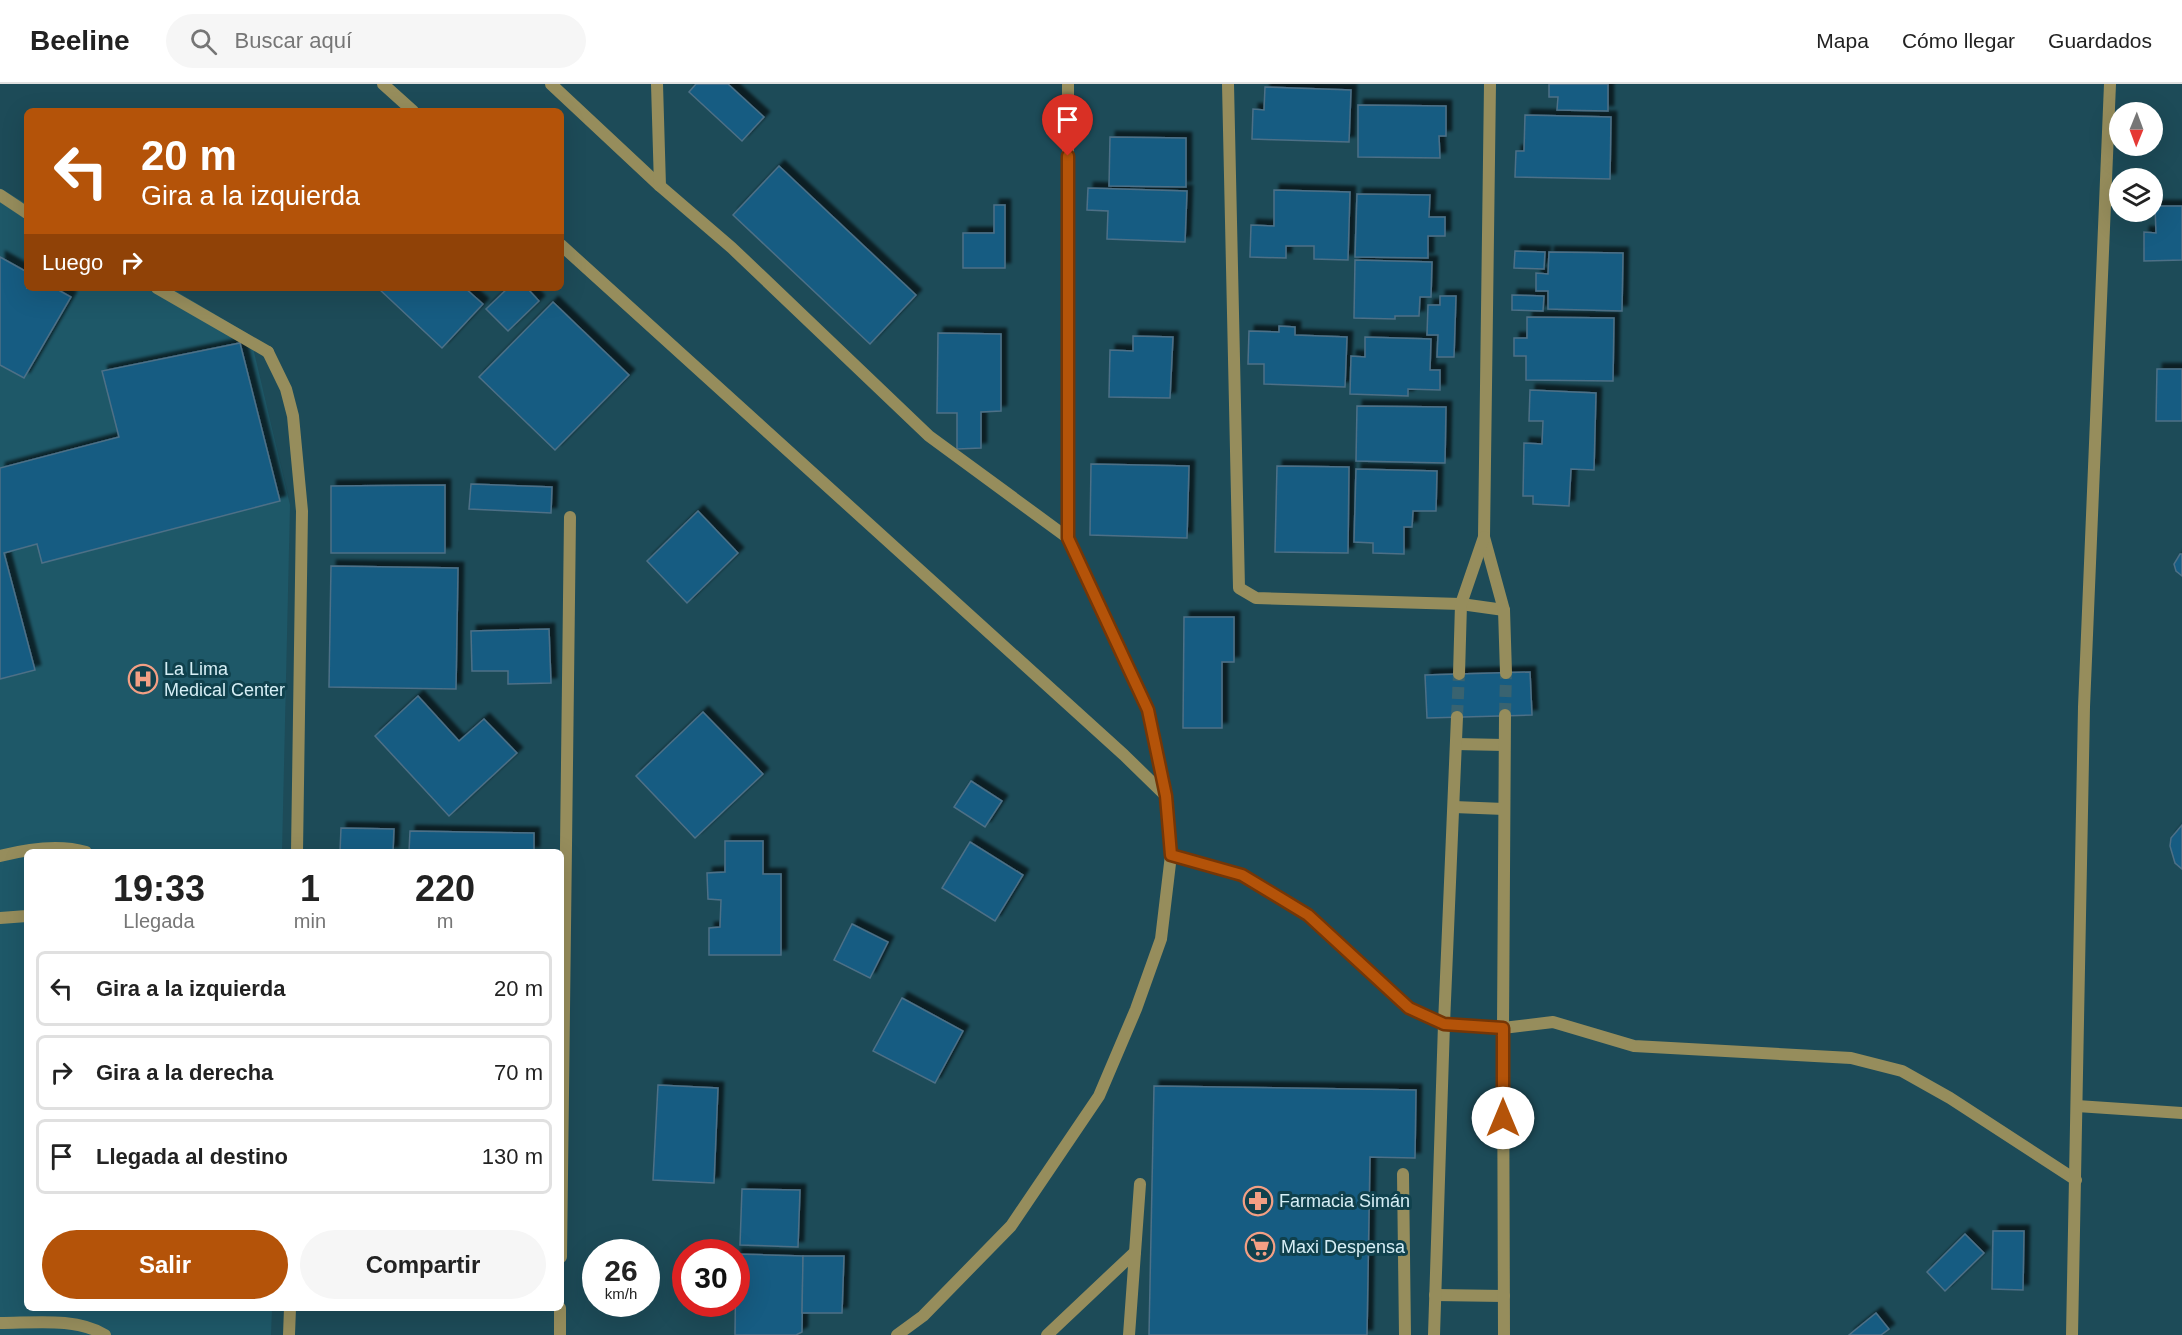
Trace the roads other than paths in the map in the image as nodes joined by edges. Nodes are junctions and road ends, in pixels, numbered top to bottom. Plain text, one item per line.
1 (383, 84) edge
2 (551, 84) edge
3 (657, 84) edge
4 (1068, 84) edge
5 (1228, 84) edge
6 (1490, 84) edge
7 (2110, 84) edge
8 (410, 108) edge
9 (660, 186) junction
10 (0, 195) edge
11 (24, 211) edge
12 (564, 248) edge
13 (162, 291) edge
14 (570, 517) dead end
15 (1484, 537) junction
16 (1068, 538) junction
17 (1461, 604) junction
18 (1504, 610) junction
19 (1506, 673) tunnel mouth
20 (1459, 674) tunnel mouth
21 (1505, 715) tunnel mouth
22 (1457, 717) tunnel mouth
23 (1456, 744) junction
24 (1504, 745) junction
25 (1166, 796) junction
26 (1454, 807) junction
27 (1504, 809) junction
28 (29, 849) edge
29 (57, 849) edge
30 (297, 849) edge
31 (24, 850) edge
32 (1171, 855) junction
33 (0, 856) edge
34 (24, 916) edge
35 (0, 918) edge
36 (564, 1010) edge
37 (1444, 1024) junction
38 (1503, 1028) junction
39 (2078, 1106) junction
40 (2182, 1113) edge
41 (1403, 1174) dead end
42 (2076, 1180) junction
43 (1140, 1184) dead end
44 (1135, 1252) junction
45 (1435, 1295) junction
46 (1504, 1296) junction
47 (290, 1311) edge
48 (560, 1311) edge
49 (0, 1323) edge
50 (105, 1335) edge
51 (289, 1335) edge
52 (560, 1335) edge
53 (897, 1335) edge
54 (1047, 1335) edge
55 (1129, 1335) edge
56 (1405, 1335) edge
57 (1434, 1335) edge
58 (1504, 1335) edge
59 (2072, 1335) edge

1 - 8 street
2 - 9 street
3 - 9 street
4 - 16 street
5 - 17 street
6 - 15 street
7 - 39 street
9 - 16 street
10 - 11 street
12 - 25 street
13 - 30 street
14 - 36 street
15 - 17 street
15 - 18 street
16 - 25 street
17 - 18 street
17 - 20 street
18 - 19 street
21 - 24 street
22 - 23 street
23 - 24 street
23 - 26 street
24 - 27 street
25 - 32 street
26 - 27 street
26 - 37 street
27 - 38 street
28 - 29 street
31 - 33 street
32 - 37 street
32 - 53 street
34 - 35 street
37 - 38 street
37 - 45 street
38 - 42 street
38 - 46 street
39 - 40 street
39 - 42 street
41 - 56 street
42 - 59 street
43 - 44 street
44 - 54 street
44 - 55 street
45 - 46 street
45 - 57 street
46 - 58 street
47 - 51 street
48 - 52 street
49 - 50 street

